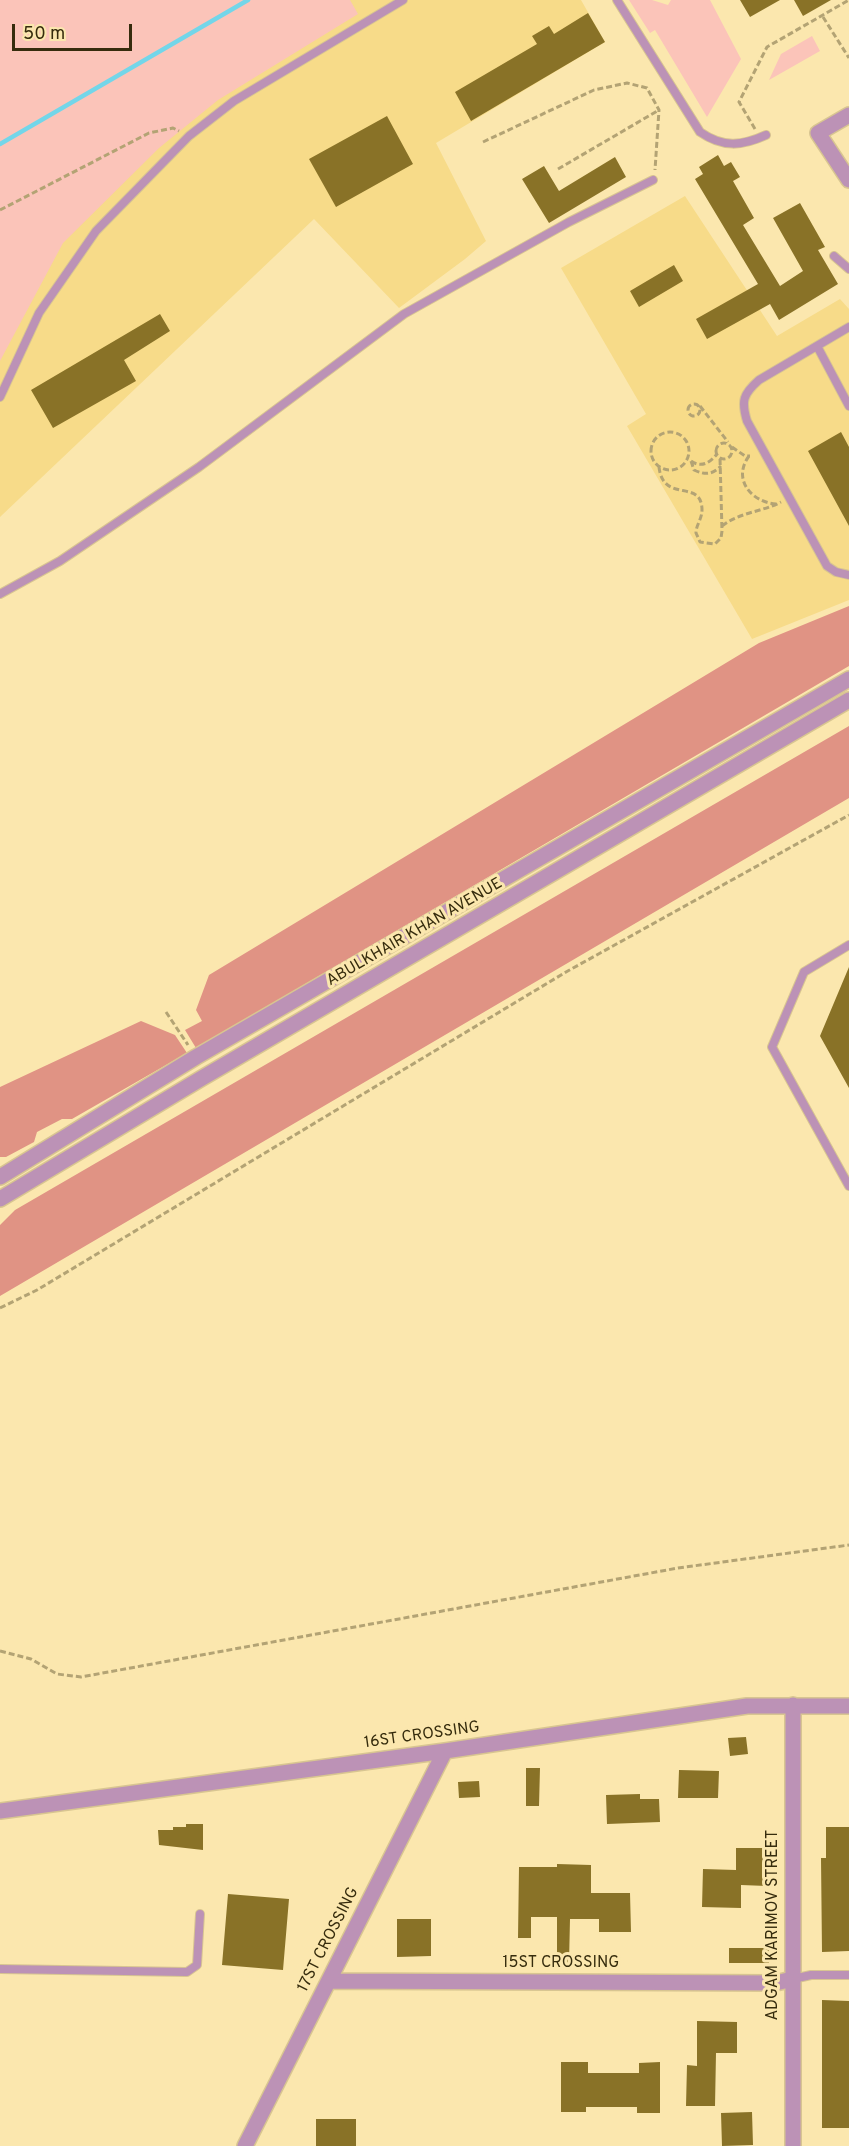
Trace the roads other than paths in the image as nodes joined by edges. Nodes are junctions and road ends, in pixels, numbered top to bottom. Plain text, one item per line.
1 (403, 0) edge
2 (617, 0) edge
3 (849, 115) edge
4 (763, 136) road end
5 (653, 180) road end
6 (849, 180) edge
7 (834, 256) dead end
8 (849, 269) edge
9 (849, 327) edge
10 (817, 346) junction
11 (0, 397) edge
12 (849, 406) edge
13 (849, 575) edge
14 (0, 594) edge
15 (849, 679) edge
16 (849, 700) edge
17 (849, 945) edge
18 (0, 1177) edge
19 (849, 1186) edge
20 (0, 1199) edge
21 (793, 1705) junction
22 (849, 1706) edge
23 (445, 1751) junction
24 (0, 1811) edge
25 (200, 1914) dead end
26 (0, 1969) edge
27 (849, 1975) edge
28 (792, 1979) junction
29 (329, 1981) junction
30 (245, 2146) edge
31 (793, 2146) edge

1 - 11 lane
2 - 4 lane
3 - 6 street
5 - 14 lane
7 - 8 lane
9 - 10 lane
10 - 12 lane
10 - 13 lane
15 - 18 street, ABULKHAIR KHAN AVENUE
16 - 20 street, ABULKHAIR KHAN AVENUE
17 - 19 lane
21 - 22 street, 16ST CROSSING
21 - 23 street, 16ST CROSSING
21 - 28 street, ADGAM KARIMOV STREET
23 - 24 street, 16ST CROSSING
23 - 29 street, 17ST CROSSING
25 - 26 lane
27 - 28 lane
28 - 29 street, 15ST CROSSING
28 - 31 street, ADGAM KARIMOV STREET
29 - 30 street, 17ST CROSSING

